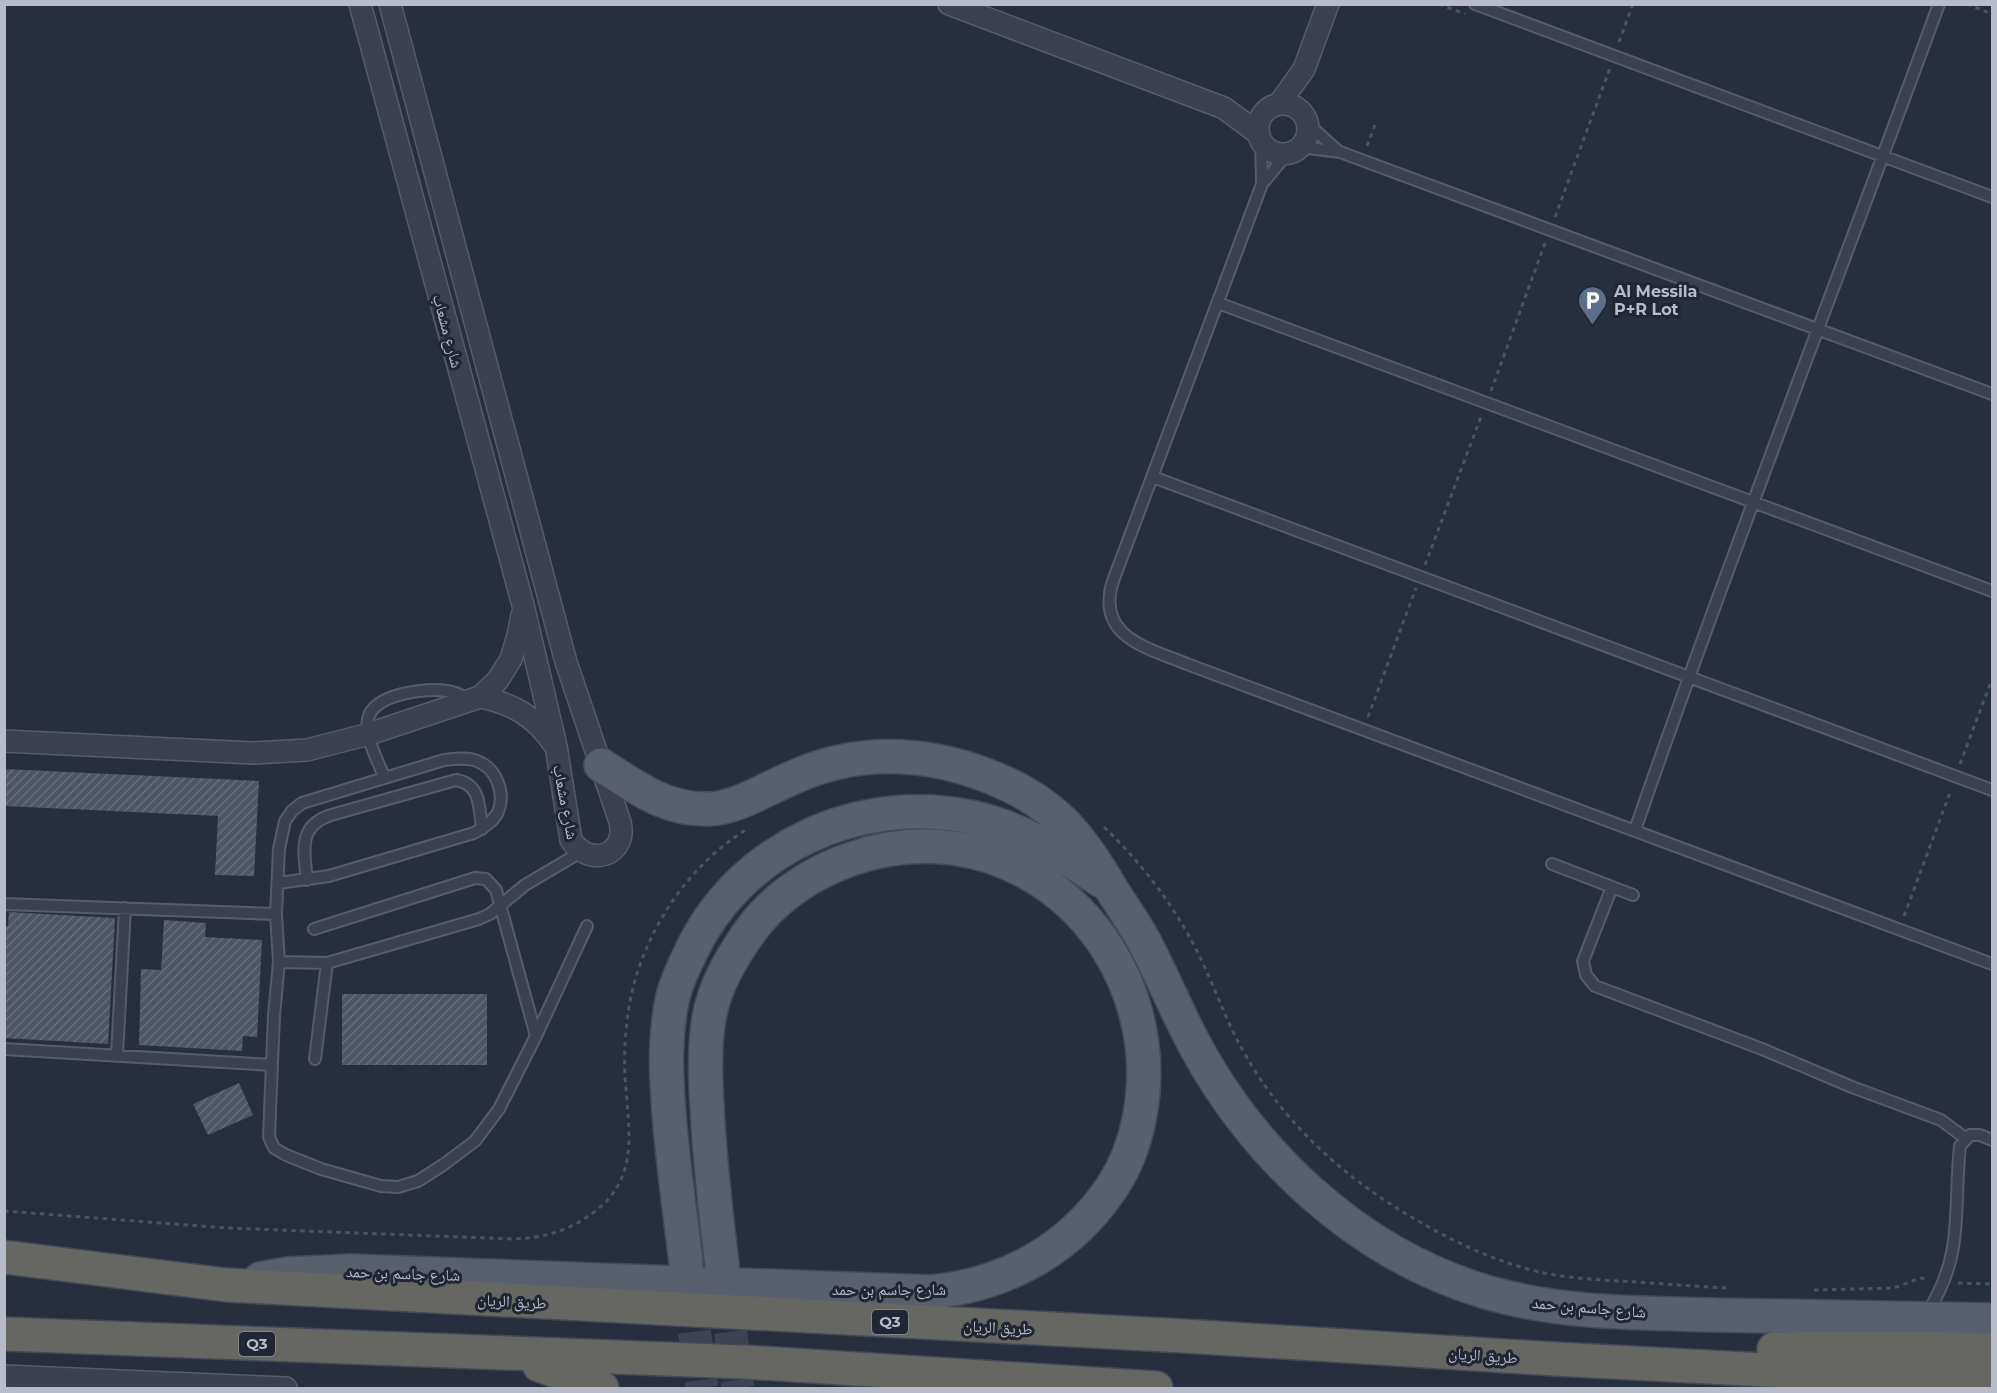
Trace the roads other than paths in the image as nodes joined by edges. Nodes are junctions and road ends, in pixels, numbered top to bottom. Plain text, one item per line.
1 (360, 4) edge
2 (390, 4) edge
3 (949, 4) edge
4 (1328, 4) edge
5 (1475, 4) edge
6 (1939, 4) edge
7 (1304, 69) junction
8 (1273, 107) junction
9 (1224, 108) junction
10 (1305, 119) junction
11 (1260, 138) junction
12 (1293, 150) junction
13 (1340, 152) junction
14 (1883, 156) junction
15 (1262, 184) junction
16 (1992, 197) edge
17 (1218, 303) junction
18 (1817, 329) junction
19 (1992, 394) edge
20 (1153, 477) junction
21 (1753, 502) junction
22 (1992, 591) edge
23 (523, 605) junction
24 (1689, 677) junction
25 (475, 699) junction
26 (369, 734) junction
27 (4, 741) edge
28 (556, 746) junction
29 (601, 765) junction
30 (384, 777) junction
31 (1992, 790) edge
32 (482, 829) junction
33 (1635, 830) junction
34 (581, 852) junction
35 (1552, 864) dead end
36 (307, 880) junction
37 (278, 883) junction
38 (1612, 887) junction
39 (1111, 888) junction
40 (1633, 895) dead end
41 (4, 904) edge
42 (499, 907) junction
43 (124, 908) junction
44 (276, 914) junction
45 (587, 926) dead end
46 (314, 929) dead end
47 (279, 962) junction
48 (327, 963) junction
49 (1992, 964) edge
50 (536, 1036) junction
51 (4, 1049) edge
52 (117, 1054) junction
53 (315, 1059) dead end
54 (272, 1065) junction
55 (1965, 1138) junction
56 (1992, 1140) edge
57 (1312, 1194) junction
58 (4, 1257) edge
59 (686, 1263) tunnel mouth
60 (722, 1265) tunnel mouth
61 (226, 1286) junction
62 (1923, 1319) junction
63 (1992, 1320) edge
64 (4, 1334) edge
65 (1909, 1348) junction
66 (1992, 1350) edge
67 (509, 1354) junction
68 (1555, 1359) junction
69 (4, 1376) edge
70 (1026, 1380) junction
71 (1992, 1382) edge
72 (80, 1384) edge
73 (286, 1389) edge
74 (602, 1389) edge
75 (937, 1389) edge
76 (1156, 1389) edge

1 - 23 street, شارع مشعاب
2 - 29 street, شارع مشعاب
3 - 9 street
4 - 7 street
5 - 14 lane
6 - 14 lane
7 - 8 street
7 - 10 street
8 - 9 street
8 - 10 street
8 - 11 street
9 - 11 street
10 - 12 street
10 - 13 lane
11 - 12 street
11 - 15 lane
12 - 13 lane
12 - 15 lane
13 - 18 lane
14 - 16 lane
14 - 18 lane
15 - 17 lane
17 - 20 lane
17 - 21 lane
18 - 19 lane
18 - 21 lane
20 - 24 lane
20 - 33 lane
21 - 22 lane
21 - 24 lane
23 - 25 street
23 - 28 street, شارع مشعاب
24 - 31 lane
24 - 33 lane
25 - 26 street
25 - 28 street
26 - 27 street
26 - 30 lane
28 - 34 street, شارع مشعاب
29 - 34 street, شارع مشعاب
29 - 39 main road
30 - 32 lane
30 - 37 lane
32 - 36 lane
32 - 36 lane
33 - 49 lane
34 - 42 lane
35 - 38 lane
36 - 37 lane
37 - 44 lane
38 - 40 lane
38 - 55 lane
39 - 57 main road, شارع جاسم بن حمد
39 - 59 main road, شارع جاسم بن حمد
41 - 43 lane
42 - 46 lane
42 - 48 lane
42 - 50 lane
43 - 44 lane
43 - 52 lane
44 - 47 lane
45 - 50 lane
47 - 48 lane
47 - 54 lane
48 - 53 lane
50 - 54 lane
51 - 52 lane
52 - 54 lane
55 - 56 lane
55 - 62 lane
57 - 62 main road, شارع جاسم بن حمد
57 - 65 main road
58 - 61 highway, طريق الريان / Q3
60 - 61 main road, شارع جاسم بن حمد
61 - 68 highway, طريق الريان / Q3
62 - 63 main road, شارع جاسم بن حمد
64 - 67 highway, Q3
65 - 66 highway
65 - 68 highway
67 - 70 highway, Q3
67 - 74 highway
68 - 71 highway, طريق الريان / Q3
69 - 72 street
70 - 75 highway
70 - 76 highway, Q3
72 - 73 street

